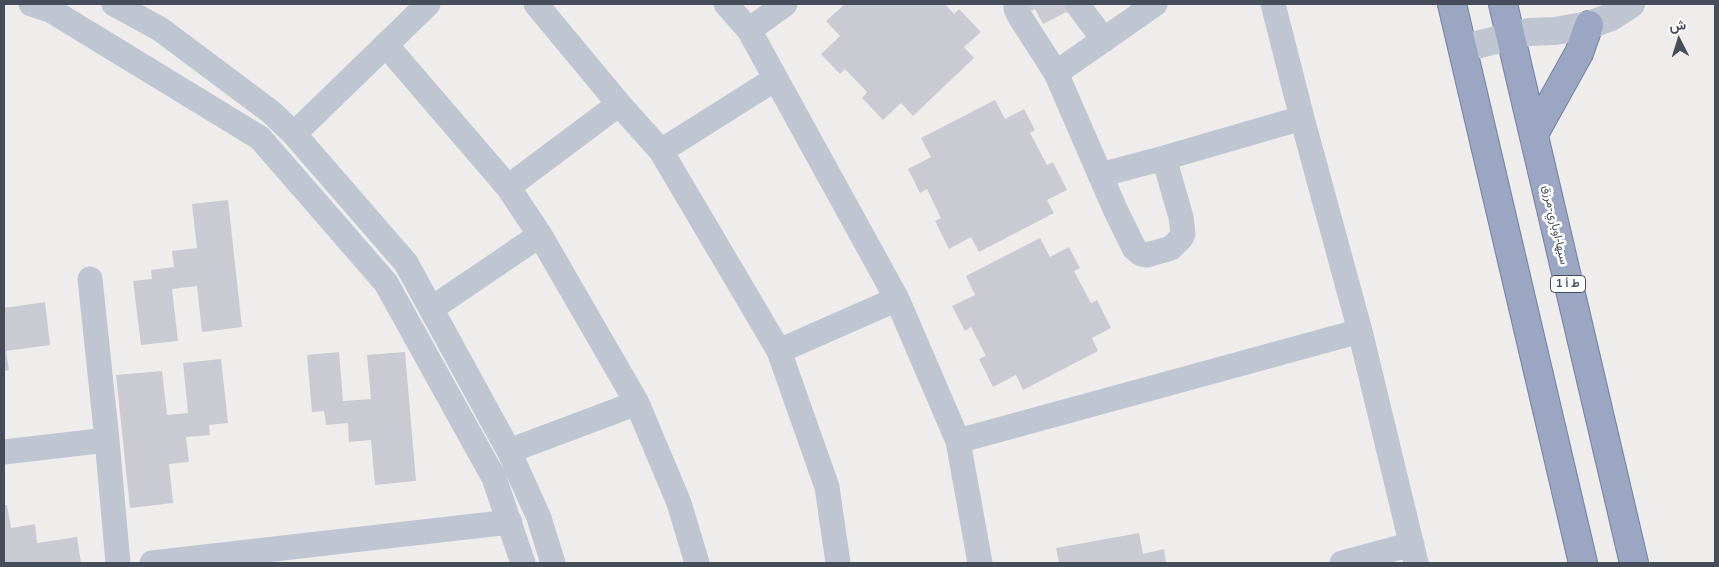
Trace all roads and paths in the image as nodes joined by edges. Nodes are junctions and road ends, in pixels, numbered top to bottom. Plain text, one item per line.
1 (31, 4) edge
2 (114, 4) edge
3 (428, 4) edge
4 (536, 4) edge
5 (726, 4) edge
6 (785, 4) edge
7 (1016, 4) edge
8 (1077, 4) edge
9 (1155, 4) edge
10 (1273, 4) edge
11 (1452, 4) edge
12 (1503, 4) edge
13 (1631, 4) edge
14 (1589, 26) junction
15 (749, 30) junction
16 (1511, 35) junction
17 (1104, 40) junction
18 (386, 45) junction
19 (1464, 48) junction
20 (1056, 73) junction
21 (775, 79) junction
22 (618, 104) junction
23 (1302, 118) junction
24 (294, 134) junction
25 (1534, 134) junction
26 (661, 152) junction
27 (1164, 158) junction
28 (1100, 175) junction
29 (508, 188) junction
30 (540, 235) junction
31 (90, 279) dead end
32 (897, 299) junction
33 (431, 309) junction
34 (1360, 331) junction
35 (778, 351) junction
36 (636, 403) junction
37 (107, 440) junction
38 (958, 441) junction
39 (509, 451) junction
40 (4, 452) edge
41 (510, 522) junction
42 (322, 553) edge
43 (1414, 554) edge
44 (118, 563) edge
45 (152, 563) edge
46 (523, 563) edge
47 (553, 563) edge
48 (697, 563) edge
49 (838, 563) edge
50 (980, 563) edge
51 (1342, 563) edge
52 (1583, 563) edge
53 (1634, 563) edge

1 - 41 street
2 - 24 street
3 - 18 street
4 - 22 street
5 - 15 street
6 - 15 street
7 - 20 street
8 - 17 street
9 - 17 street
10 - 23 street
11 - 19 highway
12 - 16 highway, سبها-اوباري-مرزق / ط أ 1
13 - 14 street
14 - 16 street
14 - 25 highway
15 - 21 street
16 - 19 street
16 - 25 highway, سبها-اوباري-مرزق / ط أ 1
17 - 20 street
18 - 24 street
18 - 29 street
19 - 52 highway
20 - 28 street
21 - 26 street
21 - 32 street
22 - 26 street
22 - 29 street
23 - 27 street
23 - 34 street
24 - 33 street
25 - 53 highway, سبها-اوباري-مرزق / ط أ 1
26 - 35 street
27 - 28 street
27 - 28 street
29 - 30 street
30 - 33 street
30 - 36 street
31 - 37 street
32 - 35 street
32 - 38 street
33 - 39 street
34 - 38 street
34 - 43 street
35 - 49 street
36 - 39 street
36 - 48 street
37 - 40 street
37 - 44 street
38 - 50 street
39 - 47 street
41 - 42 street
41 - 46 street
42 - 45 street
43 - 51 street

